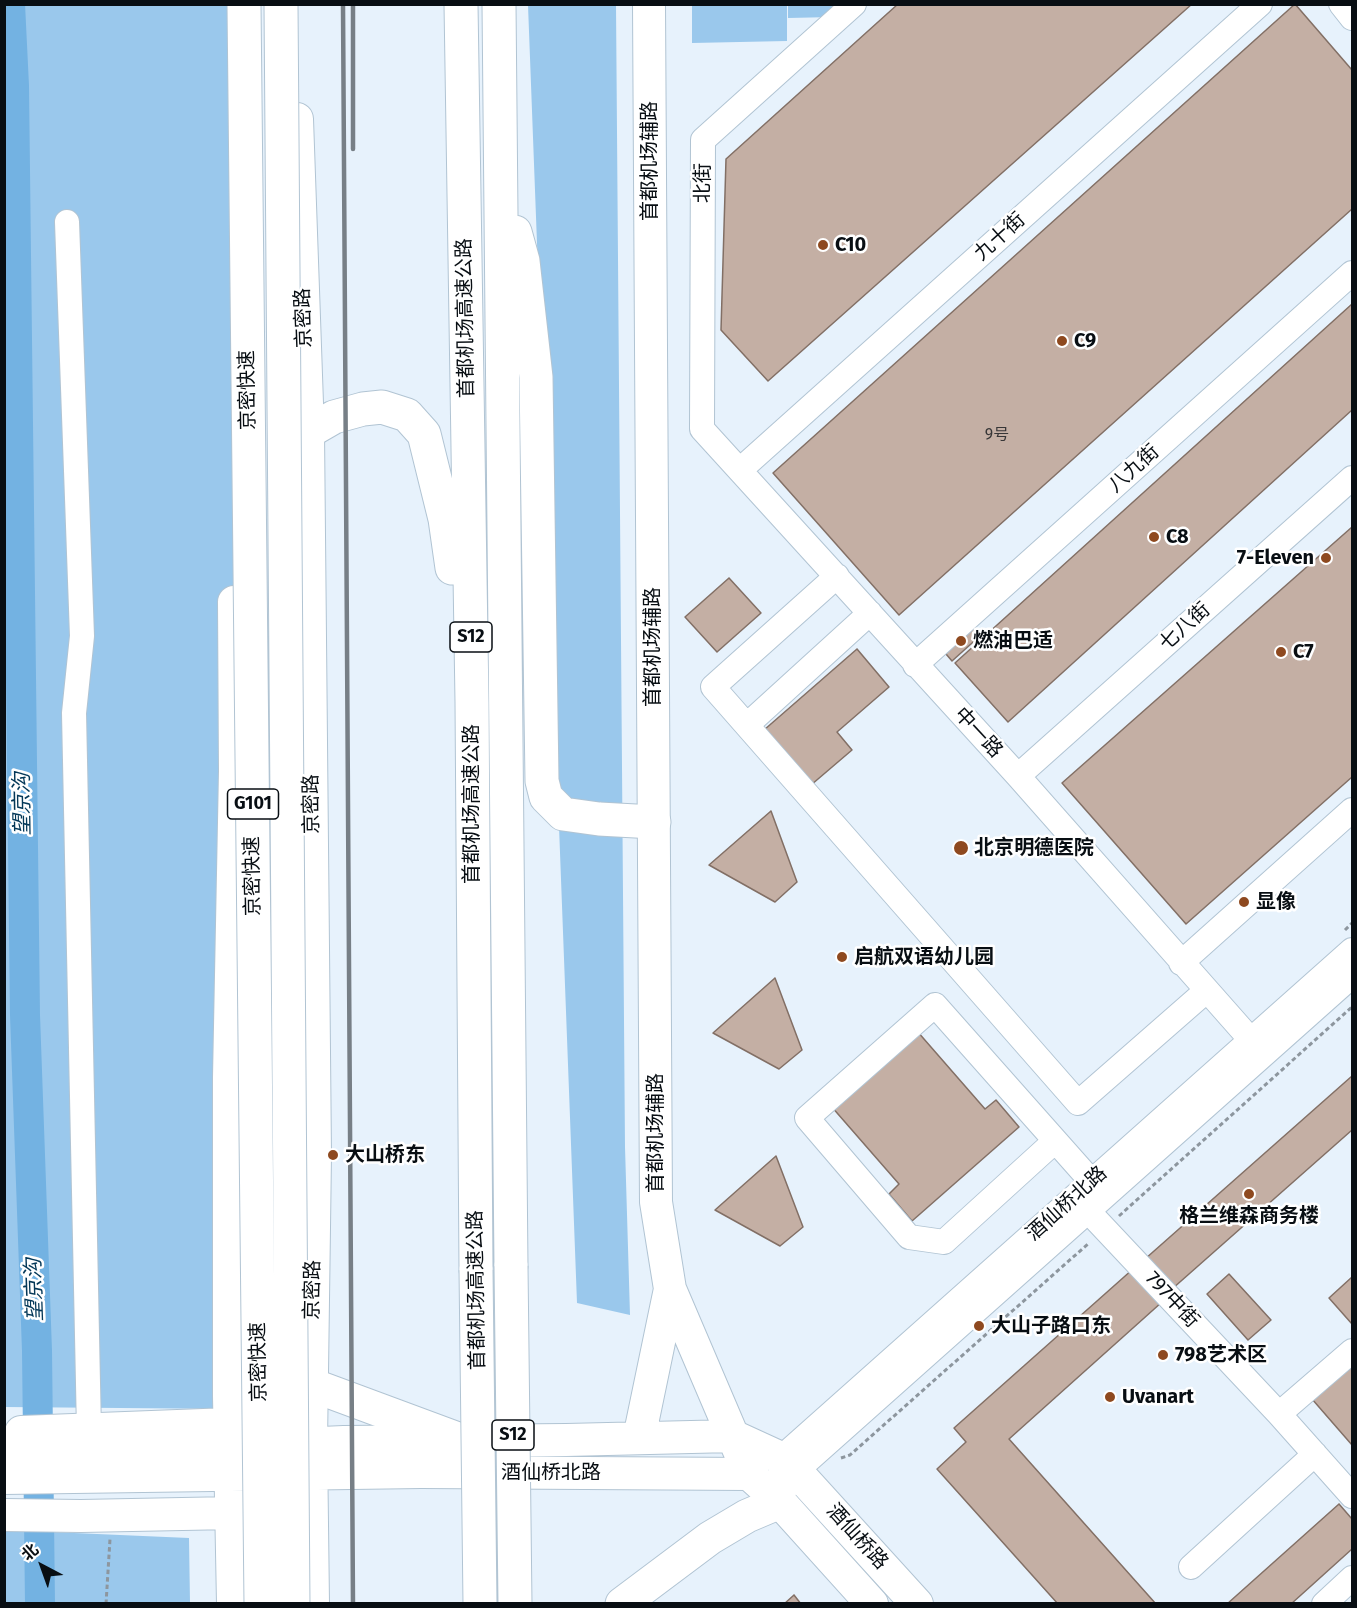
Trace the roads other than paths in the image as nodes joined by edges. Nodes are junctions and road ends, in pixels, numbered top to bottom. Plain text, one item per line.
1 (233, 4) edge
2 (244, 4) edge
3 (281, 4) edge
4 (297, 4) edge
5 (461, 4) edge
6 (499, 4) edge
7 (649, 4) edge
8 (854, 4) edge
9 (1260, 4) edge
10 (1341, 4) edge
11 (1353, 18) edge
12 (500, 184) junction
13 (67, 222) dead end
14 (1353, 273) edge
15 (702, 429) joint
16 (308, 432) junction
17 (740, 470) junction
18 (1353, 478) edge
19 (837, 576) junction
20 (870, 613) junction
21 (915, 665) junction
22 (472, 702) junction
23 (747, 725) junction
24 (1018, 776) junction
25 (1353, 810) edge
26 (654, 822) junction
27 (1353, 950) edge
28 (1181, 963) junction
29 (1353, 976) edge
30 (1206, 991) junction
31 (1251, 1040) junction
32 (1055, 1141) junction
33 (1092, 1182) junction
34 (1088, 1211) junction
35 (670, 1289) junction
36 (1353, 1351) edge
37 (312, 1385) junction
38 (1279, 1414) junction
39 (4, 1432) edge
40 (733, 1436) junction
41 (639, 1438) junction
42 (463, 1441) junction
43 (81, 1448) junction
44 (231, 1449) junction
45 (4, 1453) edge
46 (1315, 1454) junction
47 (311, 1459) junction
48 (789, 1465) junction
49 (748, 1474) junction
50 (4, 1478) edge
51 (1353, 1496) edge
52 (780, 1502) junction
53 (233, 1513) junction
54 (4, 1515) edge
55 (1191, 1567) dead end
56 (1353, 1578) edge
57 (233, 1604) edge
58 (261, 1604) edge
59 (293, 1604) edge
60 (313, 1604) edge
61 (480, 1604) edge
62 (515, 1604) edge
63 (622, 1604) edge
64 (872, 1604) edge
65 (917, 1604) edge
66 (1324, 1604) edge

1 - 44 main road, G101
2 - 58 highway, 京密快速 / G101, bridge
3 - 59 highway, 京密快速 / G101, bridge
4 - 16 main road, 京密路
5 - 22 highway, 首都机场高速公路 / S12
6 - 12 highway, 首都机场高速公路 / S12
7 - 26 main road, 首都机场辅路
8 - 15 street, 北街
9 - 17 street, 九十街
10 - 11 street
12 - 26 highway
12 - 62 highway, 首都机场高速公路 / S12, bridge
13 - 43 street
14 - 21 street, 八九街
15 - 17 street, 中一路
16 - 22 highway
16 - 37 main road, 京密路
17 - 19 street, 中一路
18 - 24 street, 七八街
19 - 20 street, 中一路
19 - 23 street
20 - 21 street, 中一路
20 - 23 street
21 - 24 street, 中一路
22 - 61 highway, 首都机场高速公路 / S12, bridge
23 - 30 street
24 - 28 street, 中一路
25 - 28 street
26 - 35 main road, 首都机场辅路
27 - 31 street, 酒仙桥北路
28 - 30 street, 中一路
29 - 34 street, 酒仙桥北路
30 - 31 street, 中一路
31 - 33 street, 酒仙桥北路
32 - 32 street
32 - 33 street
33 - 48 street, 酒仙桥北路
34 - 38 street, 797中街
34 - 48 street, 酒仙桥北路
35 - 40 main road
35 - 41 main road
36 - 38 street
37 - 42 highway
37 - 47 main road, 京密路
38 - 46 street, 797中街
39 - 43 main road
40 - 41 main road, 酒仙桥北路
40 - 48 main road, 酒仙桥北路
40 - 49 main road
41 - 42 main road, 酒仙桥北路
42 - 47 main road, 酒仙桥北路
43 - 44 main road
43 - 44 main road
43 - 45 main road
43 - 50 main road
44 - 47 main road
44 - 53 main road
46 - 51 street, 797中街
46 - 55 street
47 - 49 main road, 酒仙桥北路
47 - 60 main road, 京密路
48 - 52 street
48 - 65 main road, 酒仙桥路
49 - 52 main road
52 - 63 highway
52 - 64 main road, 酒仙桥路
53 - 54 main road
53 - 57 main road
56 - 66 street

